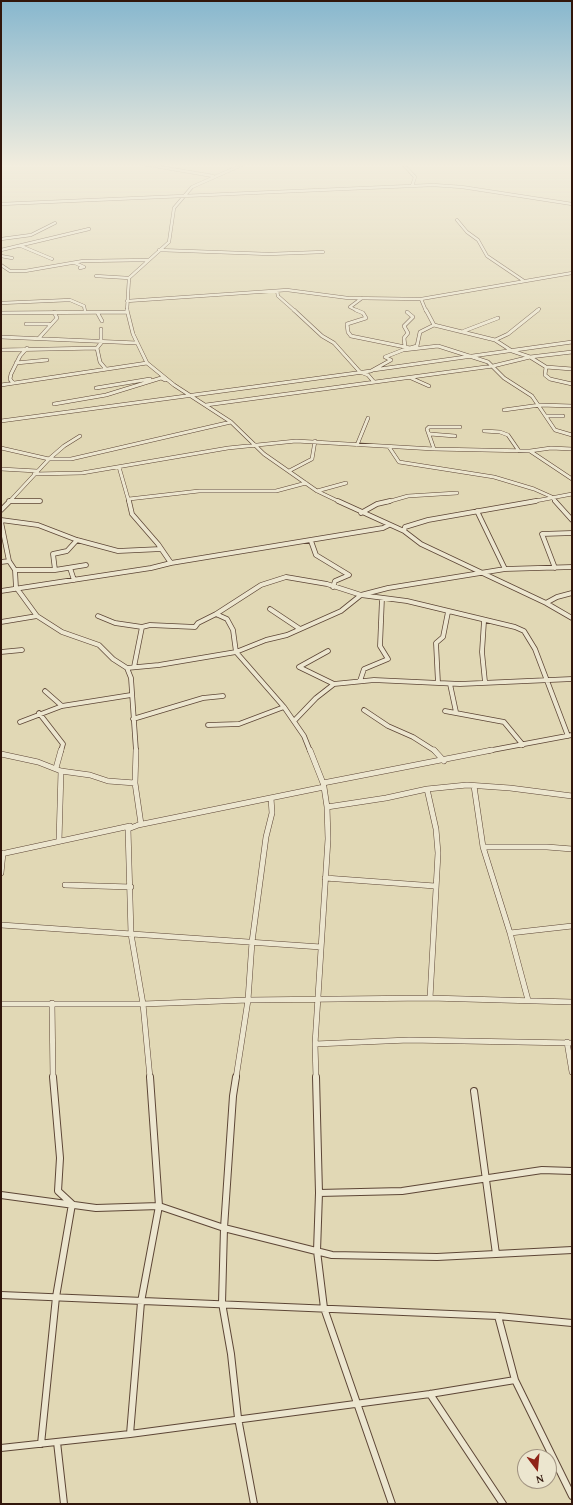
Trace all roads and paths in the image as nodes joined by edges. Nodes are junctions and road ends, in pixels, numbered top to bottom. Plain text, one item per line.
1 (33, 234) edge
2 (66, 234) edge
3 (170, 234) edge
4 (469, 234) edge
5 (1, 239) edge
6 (20, 245) junction
7 (1, 250) edge
8 (158, 250) junction
9 (323, 252) dead end
10 (1, 256) edge
11 (12, 258) dead end
12 (52, 259) dead end
13 (148, 260) junction
14 (74, 262) junction
15 (1, 265) edge
16 (80, 268) dead end
17 (572, 273) edge
18 (96, 276) dead end
19 (129, 278) junction
20 (524, 281) junction
21 (277, 291) junction
22 (362, 298) junction
23 (421, 299) junction
24 (127, 301) junction
25 (1, 303) edge
26 (539, 309) dead end
27 (85, 311) junction
28 (1, 312) edge
29 (19, 312) junction
30 (54, 312) junction
31 (97, 312) junction
32 (127, 312) junction
33 (407, 312) dead end
34 (498, 318) dead end
35 (17, 319) dead end
36 (102, 321) dead end
37 (26, 324) dead end
38 (49, 324) junction
39 (434, 325) junction
40 (101, 329) dead end
41 (464, 331) junction
42 (1, 337) edge
43 (39, 338) junction
44 (495, 340) junction
45 (572, 342) edge
46 (101, 343) junction
47 (137, 343) junction
48 (405, 347) junction
49 (26, 348) junction
50 (97, 348) junction
51 (410, 348) junction
52 (1, 350) edge
53 (512, 351) junction
54 (572, 352) edge
55 (467, 356) junction
56 (530, 357) junction
57 (47, 360) dead end
58 (16, 363) junction
59 (147, 363) junction
60 (493, 366) junction
61 (546, 367) junction
62 (105, 368) junction
63 (572, 369) edge
64 (371, 371) junction
65 (360, 372) junction
66 (410, 377) junction
67 (160, 378) junction
68 (374, 382) junction
69 (13, 383) junction
70 (572, 384) edge
71 (1, 385) edge
72 (429, 386) dead end
73 (96, 388) dead end
74 (190, 396) junction
75 (54, 404) dead end
76 (205, 405) junction
77 (540, 405) junction
78 (572, 406) edge
79 (504, 410) dead end
80 (546, 416) junction
81 (563, 416) dead end
82 (368, 418) dead end
83 (1, 421) edge
84 (231, 422) junction
85 (460, 427) dead end
86 (484, 431) dead end
87 (430, 434) junction
88 (572, 435) edge
89 (80, 436) dead end
90 (455, 436) dead end
91 (315, 441) junction
92 (256, 444) junction
93 (357, 445) junction
94 (389, 447) junction
95 (1, 448) edge
96 (572, 448) edge
97 (434, 449) junction
98 (519, 451) junction
99 (530, 451) junction
100 (49, 459) junction
101 (119, 467) junction
102 (1, 469) edge
103 (38, 470) junction
104 (289, 471) junction
105 (34, 474) junction
106 (572, 479) edge
107 (306, 483) junction
108 (346, 483) dead end
109 (317, 491) junction
110 (457, 493) dead end
111 (572, 494) edge
112 (552, 497) junction
113 (129, 499) junction
114 (9, 501) junction
115 (40, 501) dead end
116 (1, 510) edge
117 (477, 511) junction
118 (361, 513) junction
119 (572, 520) edge
120 (1, 521) edge
121 (389, 525) junction
122 (404, 531) junction
123 (572, 533) edge
124 (77, 540) junction
125 (311, 541) junction
126 (162, 549) junction
127 (9, 560) junction
128 (1, 562) edge
129 (171, 563) junction
130 (86, 565) dead end
131 (572, 567) edge
132 (70, 568) junction
133 (555, 568) junction
134 (505, 569) junction
135 (15, 570) junction
136 (55, 570) junction
137 (477, 572) junction
138 (74, 580) junction
139 (333, 587) junction
140 (17, 589) junction
141 (1, 591) edge
142 (572, 593) edge
143 (361, 595) junction
144 (382, 598) junction
145 (546, 603) junction
146 (270, 608) dead end
147 (448, 612) junction
148 (216, 614) junction
149 (37, 616) junction
150 (98, 616) dead end
151 (572, 618) edge
152 (484, 621) junction
153 (1, 622) edge
154 (142, 627) junction
155 (300, 629) junction
156 (22, 650) dead end
157 (328, 651) dead end
158 (1, 652) edge
159 (236, 652) junction
160 (134, 667) junction
161 (127, 668) junction
162 (572, 679) edge
163 (360, 680) junction
164 (547, 680) junction
165 (485, 682) junction
166 (438, 683) junction
167 (334, 684) junction
168 (450, 684) junction
169 (45, 691) dead end
170 (131, 695) junction
171 (223, 696) dead end
172 (62, 706) junction
173 (284, 707) junction
174 (364, 710) dead end
175 (445, 711) dead end
176 (456, 712) junction
177 (39, 713) junction
178 (134, 719) junction
179 (294, 721) junction
180 (20, 722) dead end
181 (208, 725) dead end
182 (570, 736) edge
183 (523, 746) junction
184 (1, 754) edge
185 (444, 761) junction
186 (56, 768) junction
187 (61, 771) junction
188 (135, 783) junction
189 (323, 785) junction
190 (474, 786) junction
191 (427, 789) junction
192 (572, 796) edge
193 (271, 798) junction
194 (327, 807) junction
195 (141, 824) junction
196 (59, 841) junction
197 (483, 847) junction
198 (572, 849) edge
199 (2, 854) edge
200 (1, 873) edge
201 (325, 878) junction
202 (65, 885) dead end
203 (436, 886) junction
204 (131, 887) junction
205 (1, 925) edge
206 (572, 926) edge
207 (510, 933) junction
208 (130, 934) junction
209 (252, 942) junction
210 (321, 946) junction
211 (430, 998) junction
212 (319, 999) junction
213 (248, 1000) junction
214 (528, 1000) junction
215 (572, 1002) edge
216 (52, 1003) junction
217 (1, 1004) edge
218 (143, 1004) junction
219 (570, 1043) edge
220 (314, 1044) junction
221 (572, 1072) edge
222 (474, 1091) dead end
223 (572, 1171) edge
224 (485, 1180) junction
225 (319, 1192) junction
226 (1, 1195) edge
227 (72, 1204) junction
228 (159, 1206) junction
229 (224, 1228) junction
230 (572, 1250) edge
231 (317, 1251) junction
232 (496, 1254) junction
233 (1, 1296) edge
234 (56, 1297) junction
235 (141, 1302) junction
236 (222, 1303) junction
237 (324, 1308) junction
238 (498, 1316) junction
239 (572, 1323) edge
240 (515, 1380) junction
241 (430, 1394) junction
242 (357, 1403) junction
243 (238, 1418) junction
244 (130, 1434) junction
245 (57, 1442) junction
246 (41, 1444) junction
247 (1, 1448) edge
248 (572, 1496) edge
249 (64, 1504) edge
250 (254, 1504) edge
251 (392, 1504) edge
252 (503, 1504) edge

1 - 5 street
2 - 6 street
3 - 8 street
4 - 20 street
6 - 7 street
6 - 12 street
8 - 9 street
8 - 13 street
10 - 11 street
13 - 14 street
13 - 19 street
14 - 15 street
14 - 16 street
17 - 20 street
18 - 19 street
19 - 24 street
20 - 23 street
21 - 22 street
21 - 24 street
21 - 65 street
22 - 23 street
22 - 48 street
23 - 39 street
24 - 32 street
25 - 27 street
26 - 44 street
27 - 30 street
27 - 31 street
28 - 29 street
29 - 30 street
29 - 35 street
30 - 38 street
31 - 32 street
31 - 36 street
32 - 47 street
33 - 48 street
34 - 41 street
37 - 38 street
38 - 43 street
39 - 41 street
39 - 51 street
40 - 46 street
41 - 44 street
42 - 43 street
43 - 46 street
44 - 53 street
45 - 53 street
46 - 47 street
46 - 50 street
47 - 59 street
48 - 51 street
49 - 50 street
49 - 52 street
49 - 58 street
50 - 62 street
51 - 55 street
51 - 64 street
53 - 55 street
53 - 56 street
54 - 56 street
55 - 60 street
55 - 64 street
56 - 60 street
56 - 61 street
57 - 58 street
58 - 69 street
59 - 62 street
59 - 67 street
60 - 66 street
60 - 77 street
61 - 63 street
61 - 70 street
62 - 69 street
64 - 65 street
65 - 68 street
65 - 74 street
66 - 68 street
66 - 72 street
67 - 73 street
67 - 74 street
67 - 75 street
68 - 76 street
69 - 71 street
74 - 76 street
74 - 83 street
76 - 84 street
77 - 78 street
77 - 79 street
77 - 80 street
80 - 81 street
80 - 88 street
82 - 93 street
84 - 92 street
84 - 100 street
85 - 87 street
86 - 98 street
87 - 90 street
87 - 97 street
89 - 100 street
91 - 92 street
91 - 93 street
91 - 104 street
92 - 101 street
92 - 104 street
93 - 94 street
94 - 97 street
94 - 112 street
95 - 100 street
96 - 99 street
97 - 98 street
98 - 99 street
99 - 106 street
100 - 103 street
101 - 105 street
101 - 113 street
102 - 103 street
103 - 105 street
104 - 107 street
105 - 114 street
107 - 109 street
107 - 113 street
108 - 109 street
109 - 118 street
110 - 118 street
111 - 112 street
112 - 117 street
112 - 119 street
113 - 126 street
114 - 115 street
114 - 116 street
117 - 122 street
117 - 134 street
118 - 121 street
120 - 124 street
120 - 127 street
121 - 122 street
121 - 125 street
122 - 137 street
123 - 133 street
124 - 126 street
124 - 136 street
125 - 129 street
125 - 139 street
126 - 129 street
127 - 128 street
127 - 135 street
129 - 138 street
130 - 132 street
131 - 133 street
132 - 136 street
132 - 138 street
133 - 134 street
134 - 137 street
135 - 136 street
135 - 140 street
137 - 143 street
137 - 145 street
138 - 140 street
139 - 143 street
139 - 148 street
140 - 141 street
140 - 149 street
142 - 145 street
143 - 144 street
143 - 155 street
144 - 147 street
144 - 163 street
145 - 151 street
146 - 155 street
147 - 152 street
147 - 166 street
148 - 154 street
148 - 159 street
149 - 153 street
149 - 161 street
150 - 154 street
152 - 164 street
152 - 165 street
154 - 160 street
155 - 159 street
156 - 158 street
157 - 167 street
159 - 160 street
159 - 173 street
160 - 161 street
161 - 170 street
162 - 164 street
163 - 166 street
163 - 167 street
164 - 165 street
164 - 182 street
165 - 168 street
166 - 168 street
167 - 179 street
168 - 176 street
169 - 172 street
170 - 172 street
170 - 178 street
171 - 178 street
172 - 177 street
173 - 179 street
173 - 181 street
174 - 185 street
175 - 176 street
176 - 183 street
177 - 180 street
177 - 186 street
178 - 188 street
179 - 189 street
182 - 183 street
183 - 185 street
184 - 186 street
185 - 189 street
186 - 187 street
187 - 188 street
187 - 196 street
188 - 195 street
189 - 193 street
189 - 194 street
190 - 191 street
190 - 192 street
190 - 197 street
191 - 194 street
191 - 203 street
193 - 195 street
193 - 209 street
194 - 201 street
195 - 196 street
195 - 204 street
196 - 199 street
197 - 198 street
197 - 207 street
199 - 200 street
201 - 203 street
201 - 210 street
202 - 204 street
203 - 211 street
204 - 208 street
205 - 208 street
206 - 207 street
207 - 214 street
208 - 209 street
208 - 218 street
209 - 210 street
209 - 213 street
210 - 212 street
211 - 212 street
211 - 214 street
212 - 213 street
212 - 220 street
213 - 218 street
213 - 229 street
214 - 215 street
216 - 217 street
216 - 218 street
216 - 227 street
218 - 228 street
219 - 220 street
219 - 221 street
220 - 225 street
222 - 224 street
223 - 224 street
224 - 225 street
224 - 232 street
225 - 231 street
226 - 227 street
227 - 228 street
227 - 234 street
228 - 229 street
228 - 235 street
229 - 231 street
229 - 236 street
230 - 232 street
231 - 232 street
231 - 237 street
233 - 234 street
234 - 235 street
234 - 246 street
235 - 236 street
235 - 244 street
236 - 237 street
236 - 243 street
237 - 238 street
237 - 242 street
238 - 239 street
238 - 240 street
240 - 241 street
240 - 248 street
241 - 242 street
241 - 252 street
242 - 243 street
242 - 251 street
243 - 244 street
243 - 250 street
244 - 245 street
245 - 246 street
245 - 249 street
246 - 247 street

